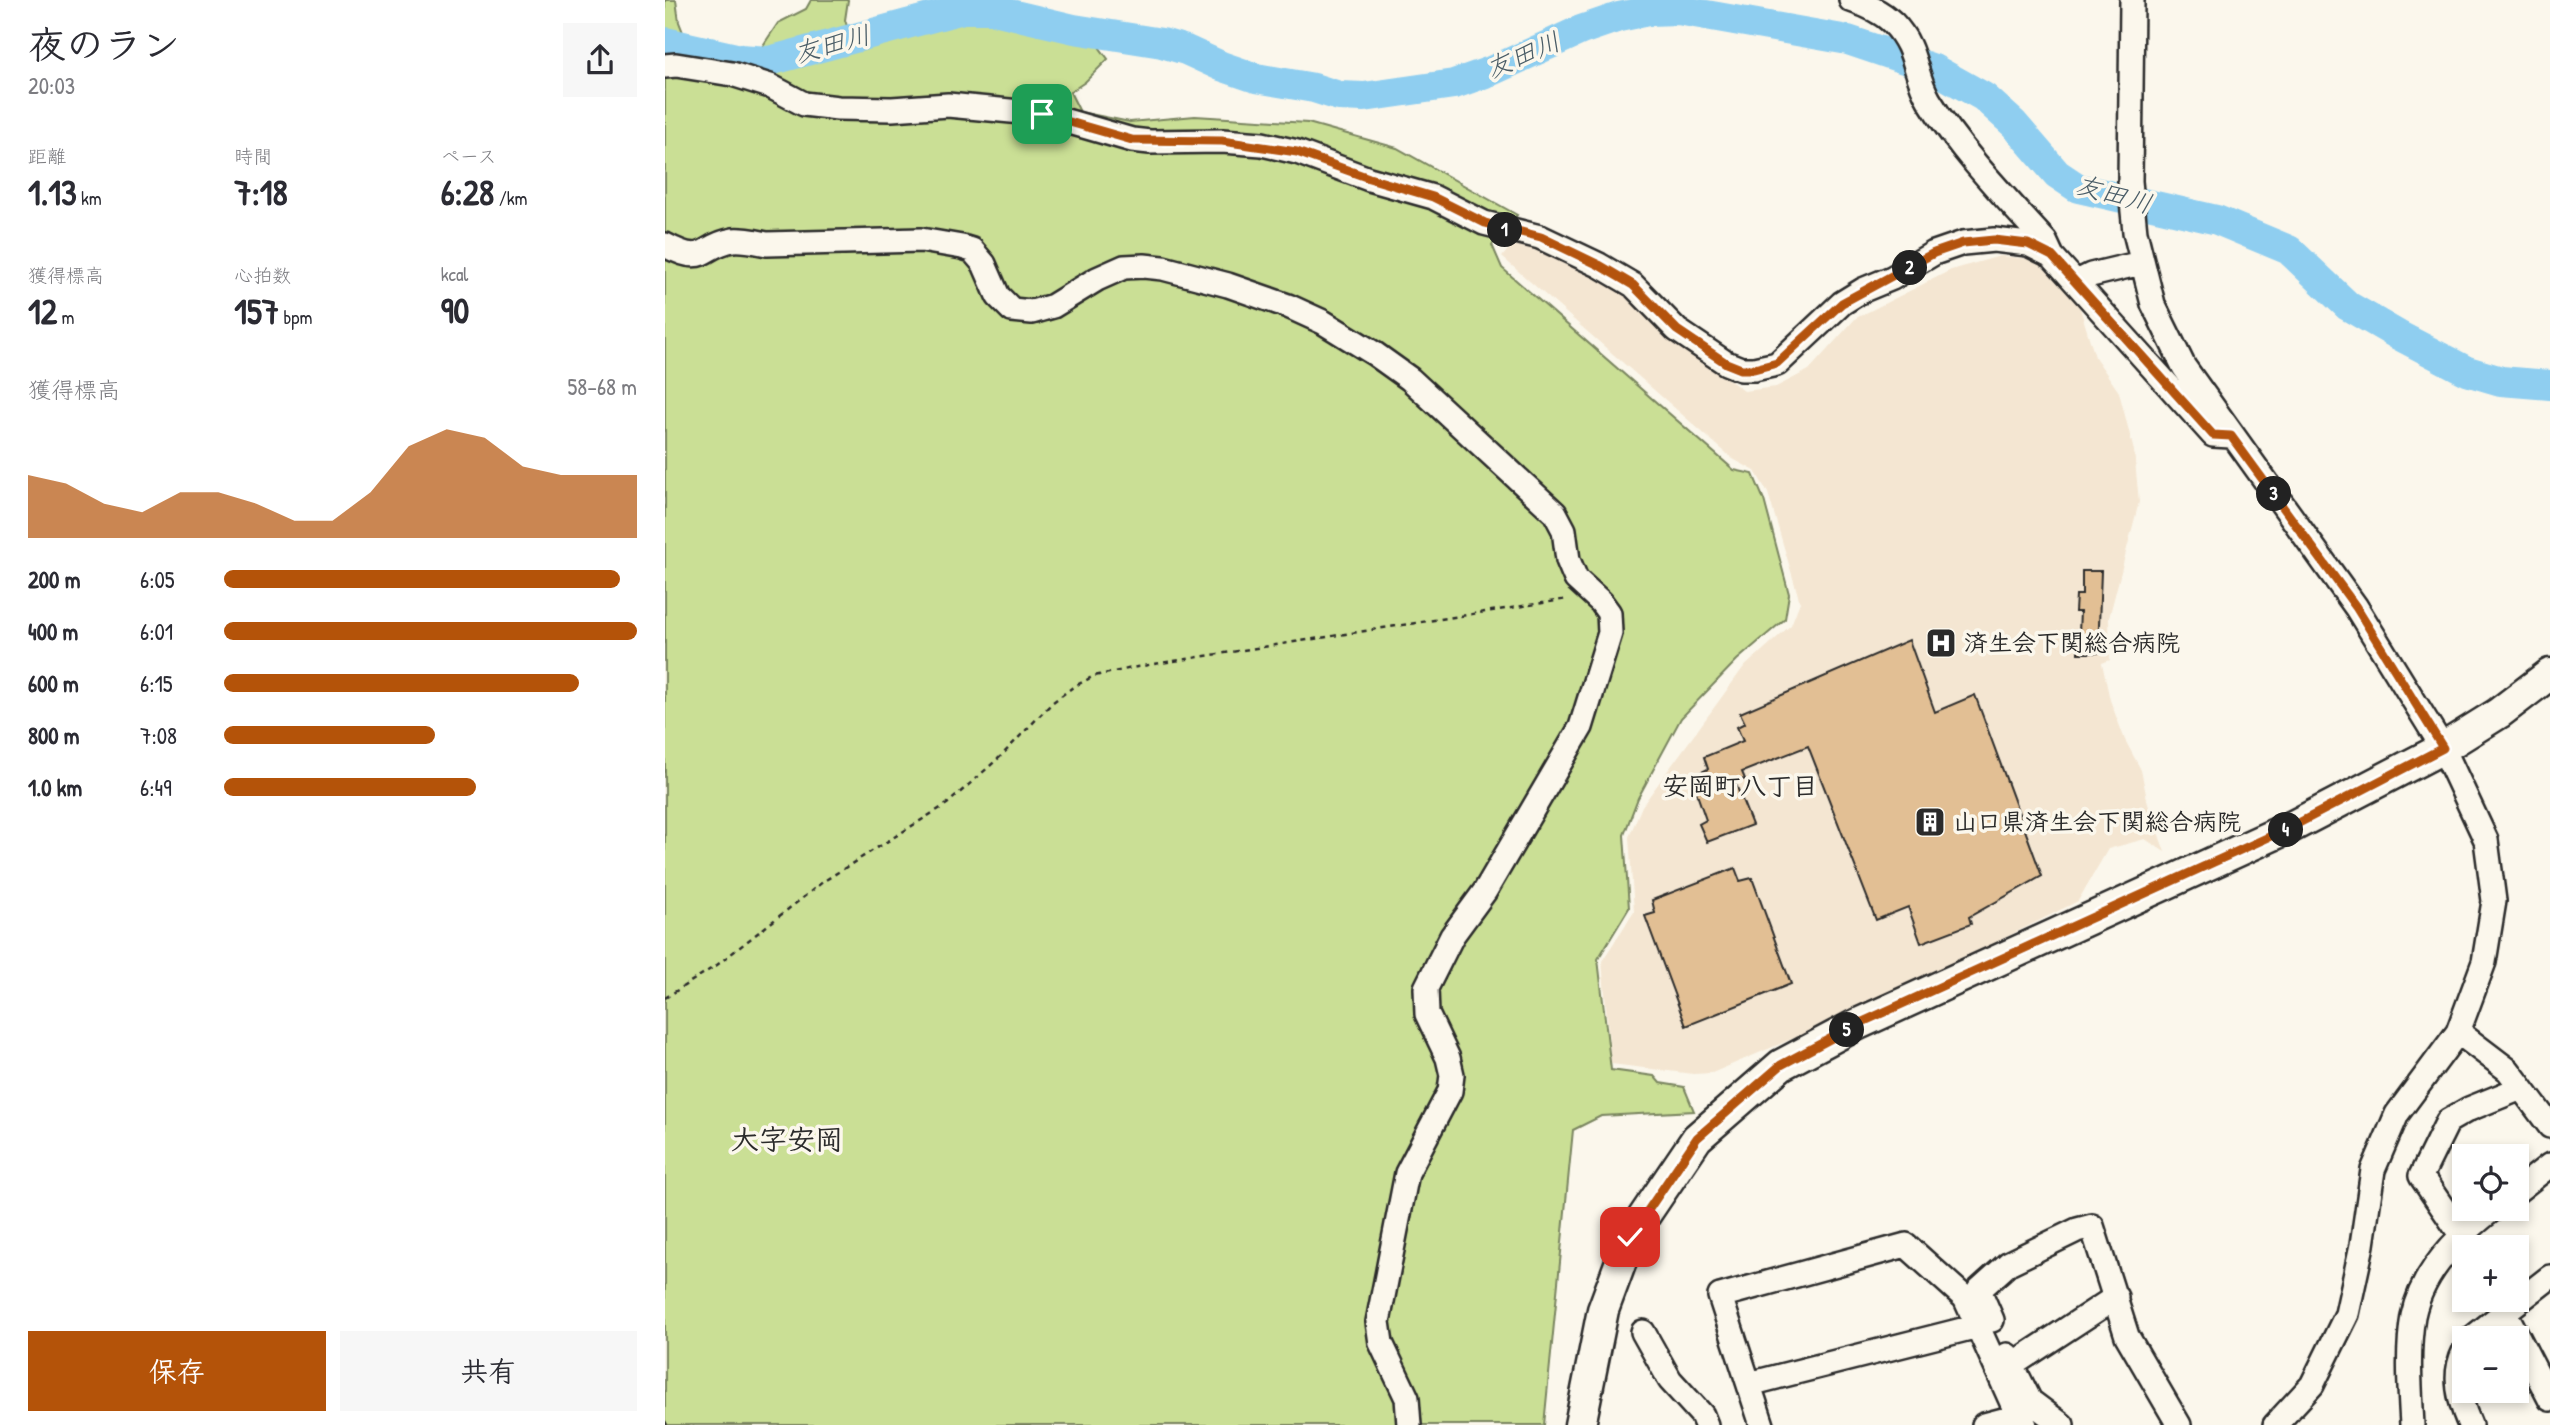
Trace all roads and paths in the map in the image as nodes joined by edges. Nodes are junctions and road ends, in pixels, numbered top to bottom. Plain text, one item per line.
1 (1851, 0) edge
2 (2132, 0) edge
3 (665, 66) edge
4 (665, 245) edge
5 (2052, 256) junction
6 (2141, 263) junction
7 (2077, 282) junction
8 (2231, 436) junction
9 (1591, 594) junction
10 (2550, 674) edge
11 (2443, 748) junction
12 (665, 998) edge
13 (2458, 1031) junction
14 (2521, 1088) junction
15 (2550, 1126) edge
16 (2550, 1165) edge
17 (2529, 1182) edge
18 (2483, 1221) edge
19 (2462, 1235) edge
20 (2471, 1235) edge
21 (2452, 1254) edge
22 (2550, 1277) edge
23 (2529, 1290) edge
24 (2116, 1297) junction
25 (2496, 1312) edge
26 (2505, 1312) edge
27 (1978, 1326) junction
28 (2483, 1326) edge
29 (1643, 1332) dead end
30 (2012, 1365) junction
31 (1749, 1384) junction
32 (2550, 1399) edge
33 (2460, 1403) edge
34 (2022, 1421) edge
35 (1409, 1425) edge
36 (1580, 1425) edge
37 (1706, 1425) edge
38 (1762, 1425) edge
39 (1984, 1425) edge
40 (2061, 1425) edge
41 (2179, 1425) edge
42 (2275, 1425) edge
43 (2411, 1425) edge
44 (2470, 1425) edge

1 - 5 street
2 - 6 street
3 - 5 street
4 - 9 street
5 - 7 street
6 - 7 street
6 - 8 street
7 - 8 street
8 - 11 street
9 - 12 path
9 - 35 street
10 - 11 main road
11 - 13 street
11 - 36 main road
13 - 14 street
13 - 42 street
14 - 15 street
14 - 19 street
16 - 17 street
18 - 20 street
21 - 43 street
22 - 23 street
24 - 30 street
24 - 30 street
24 - 41 street
25 - 28 street
26 - 32 street
27 - 31 street
27 - 31 street
27 - 34 street
29 - 37 street
30 - 40 street
31 - 38 street
33 - 44 street
34 - 39 street

